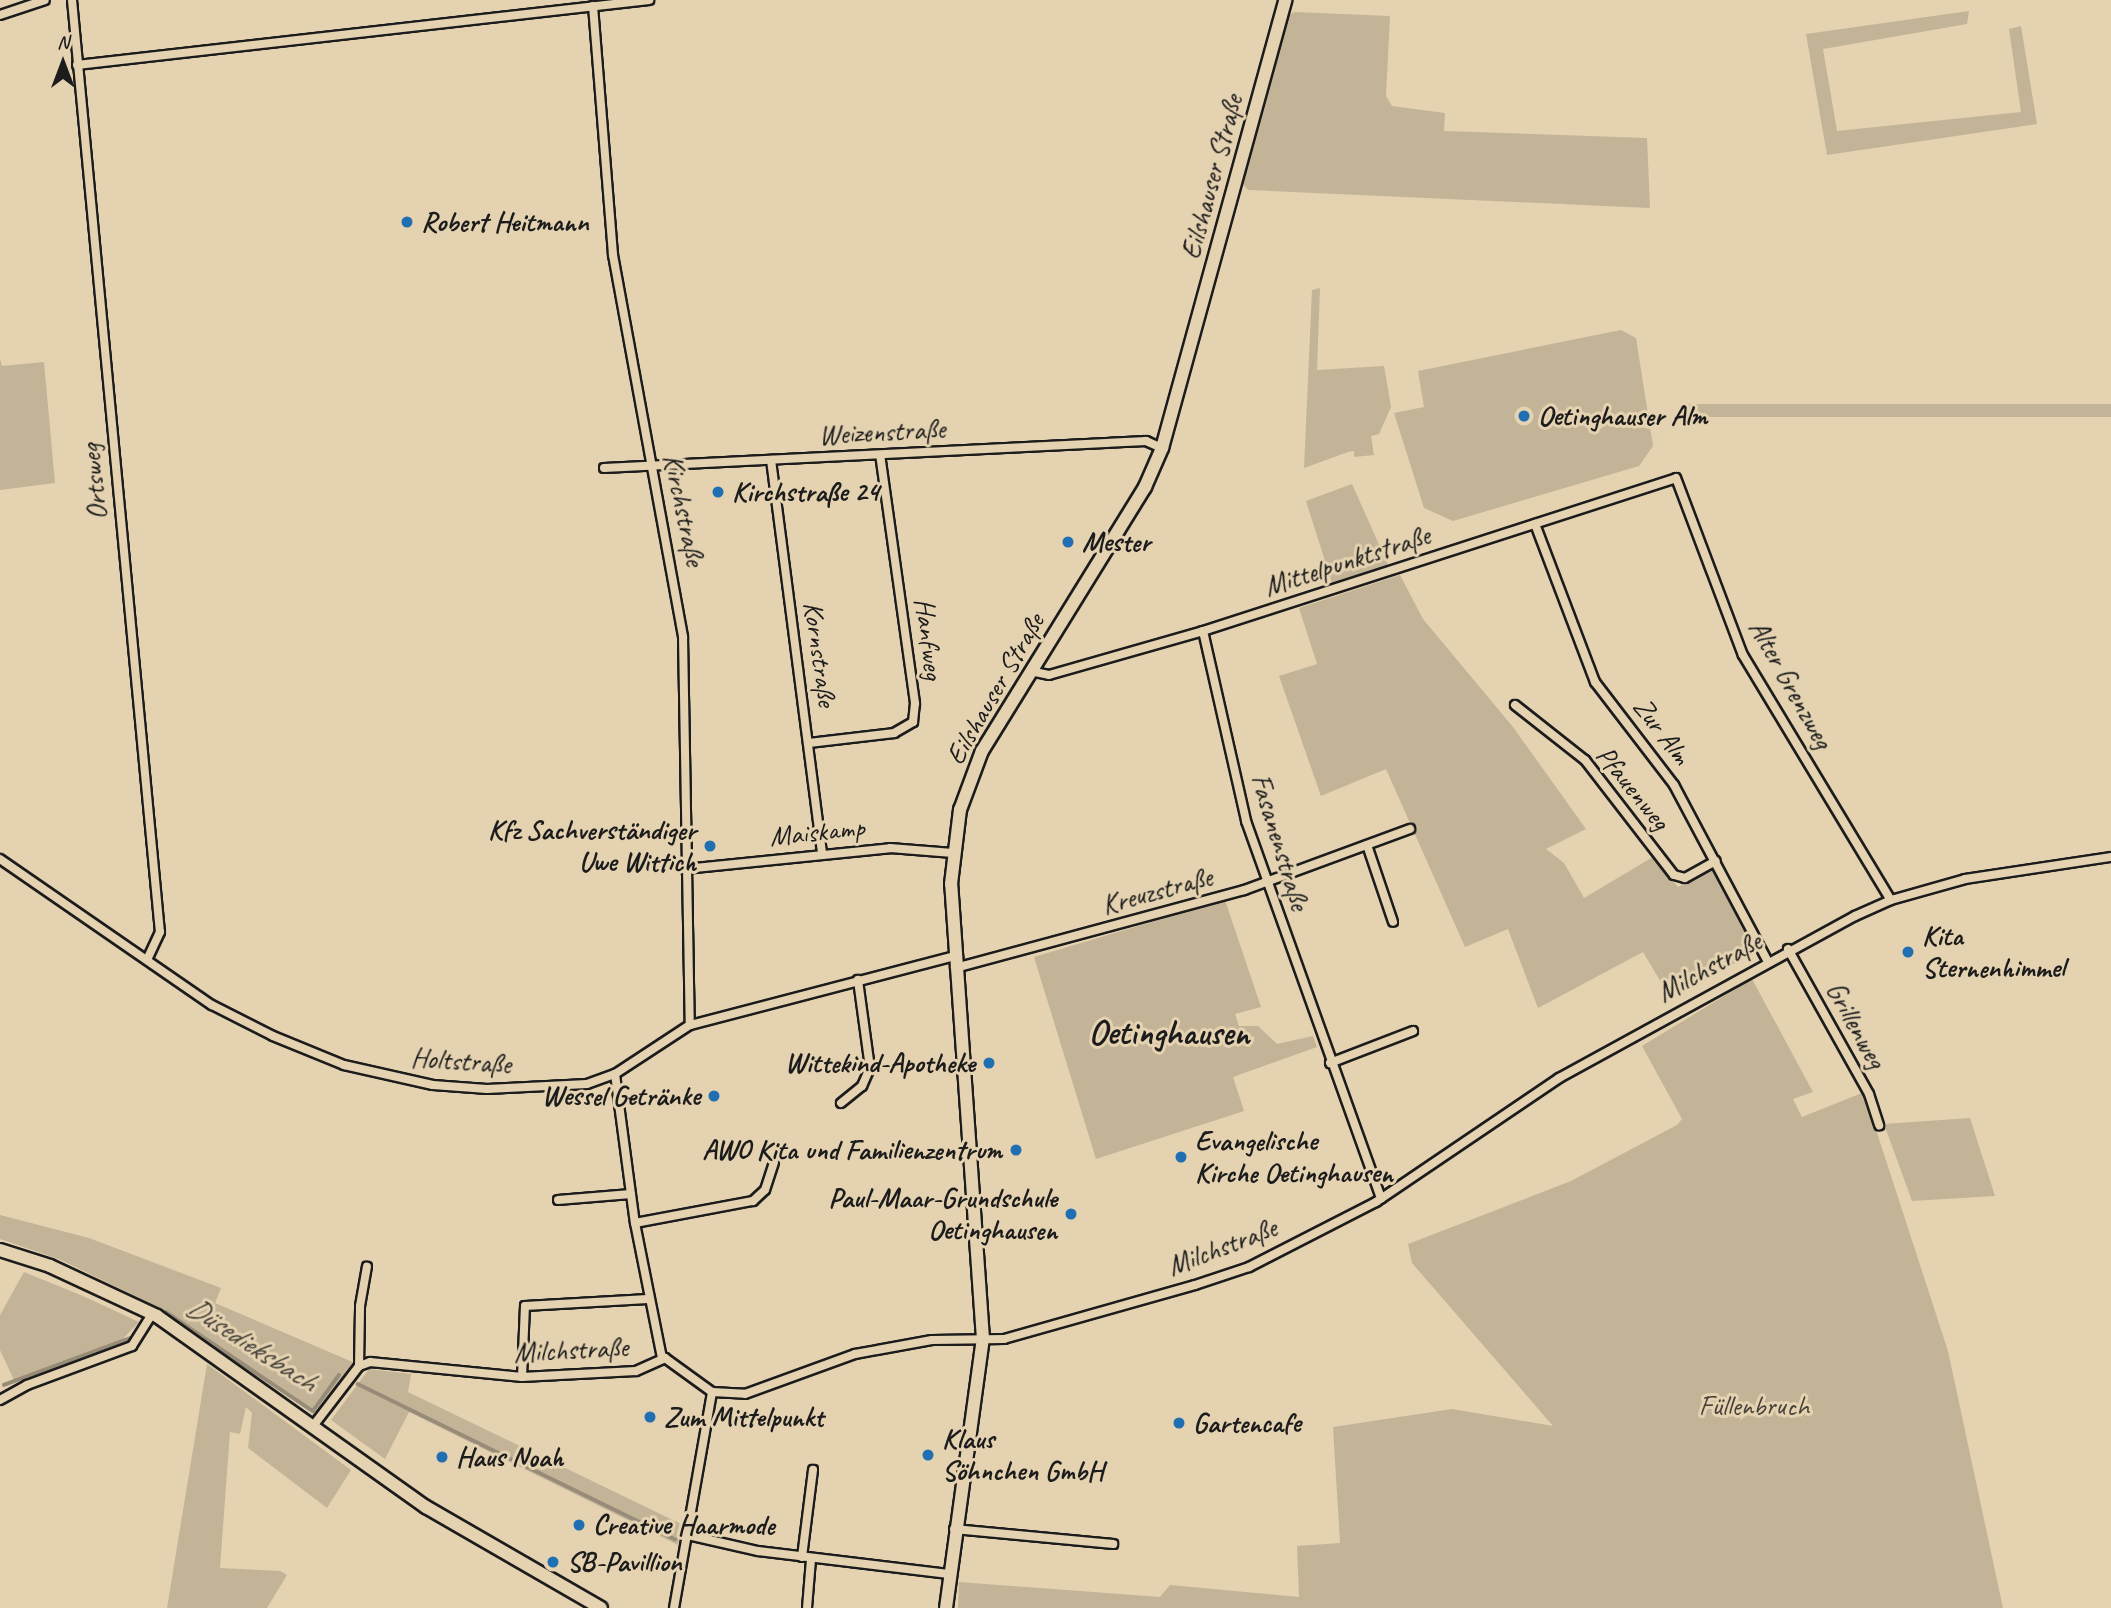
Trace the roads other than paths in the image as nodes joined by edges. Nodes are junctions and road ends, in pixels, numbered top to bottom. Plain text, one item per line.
1 (45, 0) edge
2 (72, 0) edge
3 (649, 0) edge
4 (1285, 0) edge
5 (593, 6) junction
6 (0, 15) edge
7 (78, 65) junction
8 (1162, 447) junction
9 (880, 455) junction
10 (771, 460) junction
11 (652, 466) junction
12 (604, 468) dead end
13 (1676, 478) joint
14 (1535, 524) junction
15 (1203, 631) junction
16 (1030, 671) junction
17 (1515, 705) dead end
18 (809, 743) junction
19 (1410, 829) dead end
20 (1367, 845) junction
21 (953, 853) junction
22 (822, 854) junction
23 (2111, 857) edge
24 (0, 859) edge
25 (1716, 861) junction
26 (685, 869) junction
27 (1267, 882) junction
28 (1891, 900) junction
29 (1393, 922) dead end
30 (1788, 949) junction
31 (148, 958) junction
32 (1767, 960) junction
33 (955, 962) junction
34 (858, 980) junction
35 (690, 1026) junction
36 (1413, 1031) dead end
37 (1330, 1063) junction
38 (615, 1074) junction
39 (841, 1103) dead end
40 (1879, 1125) dead end
41 (774, 1162) dead end
42 (631, 1194) junction
43 (1381, 1199) junction
44 (558, 1200) dead end
45 (635, 1223) junction
46 (0, 1250) edge
47 (367, 1268) dead end
48 (648, 1298) junction
49 (152, 1314) junction
50 (983, 1339) junction
51 (662, 1358) junction
52 (359, 1366) junction
53 (522, 1377) junction
54 (712, 1392) junction
55 (0, 1399) edge
56 (313, 1426) junction
57 (813, 1470) dead end
58 (954, 1529) junction
59 (688, 1535) junction
60 (1113, 1544) dead end
61 (807, 1558) junction
62 (949, 1574) junction
63 (601, 1608) edge
64 (674, 1608) edge
65 (807, 1608) edge
66 (946, 1608) edge

1 - 6 street
2 - 7 street, Ortsweg
3 - 5 street
4 - 8 street, Eilshauser Straße
5 - 7 street
5 - 11 street, Kirchstraße
7 - 31 street, Ortsweg
8 - 9 street, Weizenstraße
8 - 16 street, Eilshauser Straße
9 - 10 street, Weizenstraße
9 - 18 street, Hanfweg
10 - 11 street, Weizenstraße
10 - 18 street, Kornstraße
11 - 12 street, Weizenstraße
11 - 26 street, Kirchstraße
13 - 14 street, Mittelpunktstraße
13 - 28 street, Alter Grenzweg
14 - 15 street, Mittelpunktstraße
14 - 25 street, Zur Alm
15 - 16 street, Mittelpunktstraße
15 - 27 street, Fasanenstraße
16 - 21 street, Eilshauser Straße
17 - 25 street, Pfauenweg
18 - 22 street, Kornstraße
19 - 20 street, Kreuzstraße
20 - 27 street, Kreuzstraße
20 - 29 street
21 - 22 street, Maiskamp
21 - 33 street, Eilshauser Straße
22 - 26 street, Maiskamp
23 - 28 street, Milchstraße
24 - 31 street, Holtstraße
25 - 32 street, Zur Alm
26 - 35 street, Kirchstraße
27 - 33 street, Kreuzstraße
27 - 37 street, Fasanenstraße
28 - 30 street, Milchstraße
30 - 32 street, Milchstraße
30 - 40 street, Grillenweg
31 - 38 street, Holtstraße
32 - 43 street, Milchstraße
33 - 34 street, Holtstraße
33 - 50 street, Eilshauser Straße
34 - 35 street, Holtstraße
34 - 39 street
35 - 38 street, Holtstraße
36 - 37 street
37 - 43 street, Fasanenstraße
38 - 42 street
41 - 45 street
42 - 44 street
42 - 45 street
43 - 50 street, Milchstraße
45 - 48 street
46 - 49 street
47 - 52 street
48 - 51 street
48 - 53 street
49 - 55 street
49 - 56 street
50 - 54 street, Milchstraße
50 - 58 street, Eilshauser Straße
51 - 53 street, Milchstraße
51 - 54 street, Milchstraße
52 - 53 street, Milchstraße
52 - 56 street
54 - 59 street
56 - 63 street
57 - 61 street
58 - 60 street
58 - 62 street, Eilshauser Straße
59 - 61 street
59 - 64 street
61 - 62 street
61 - 65 street
62 - 66 street, Eilshauser Straße

